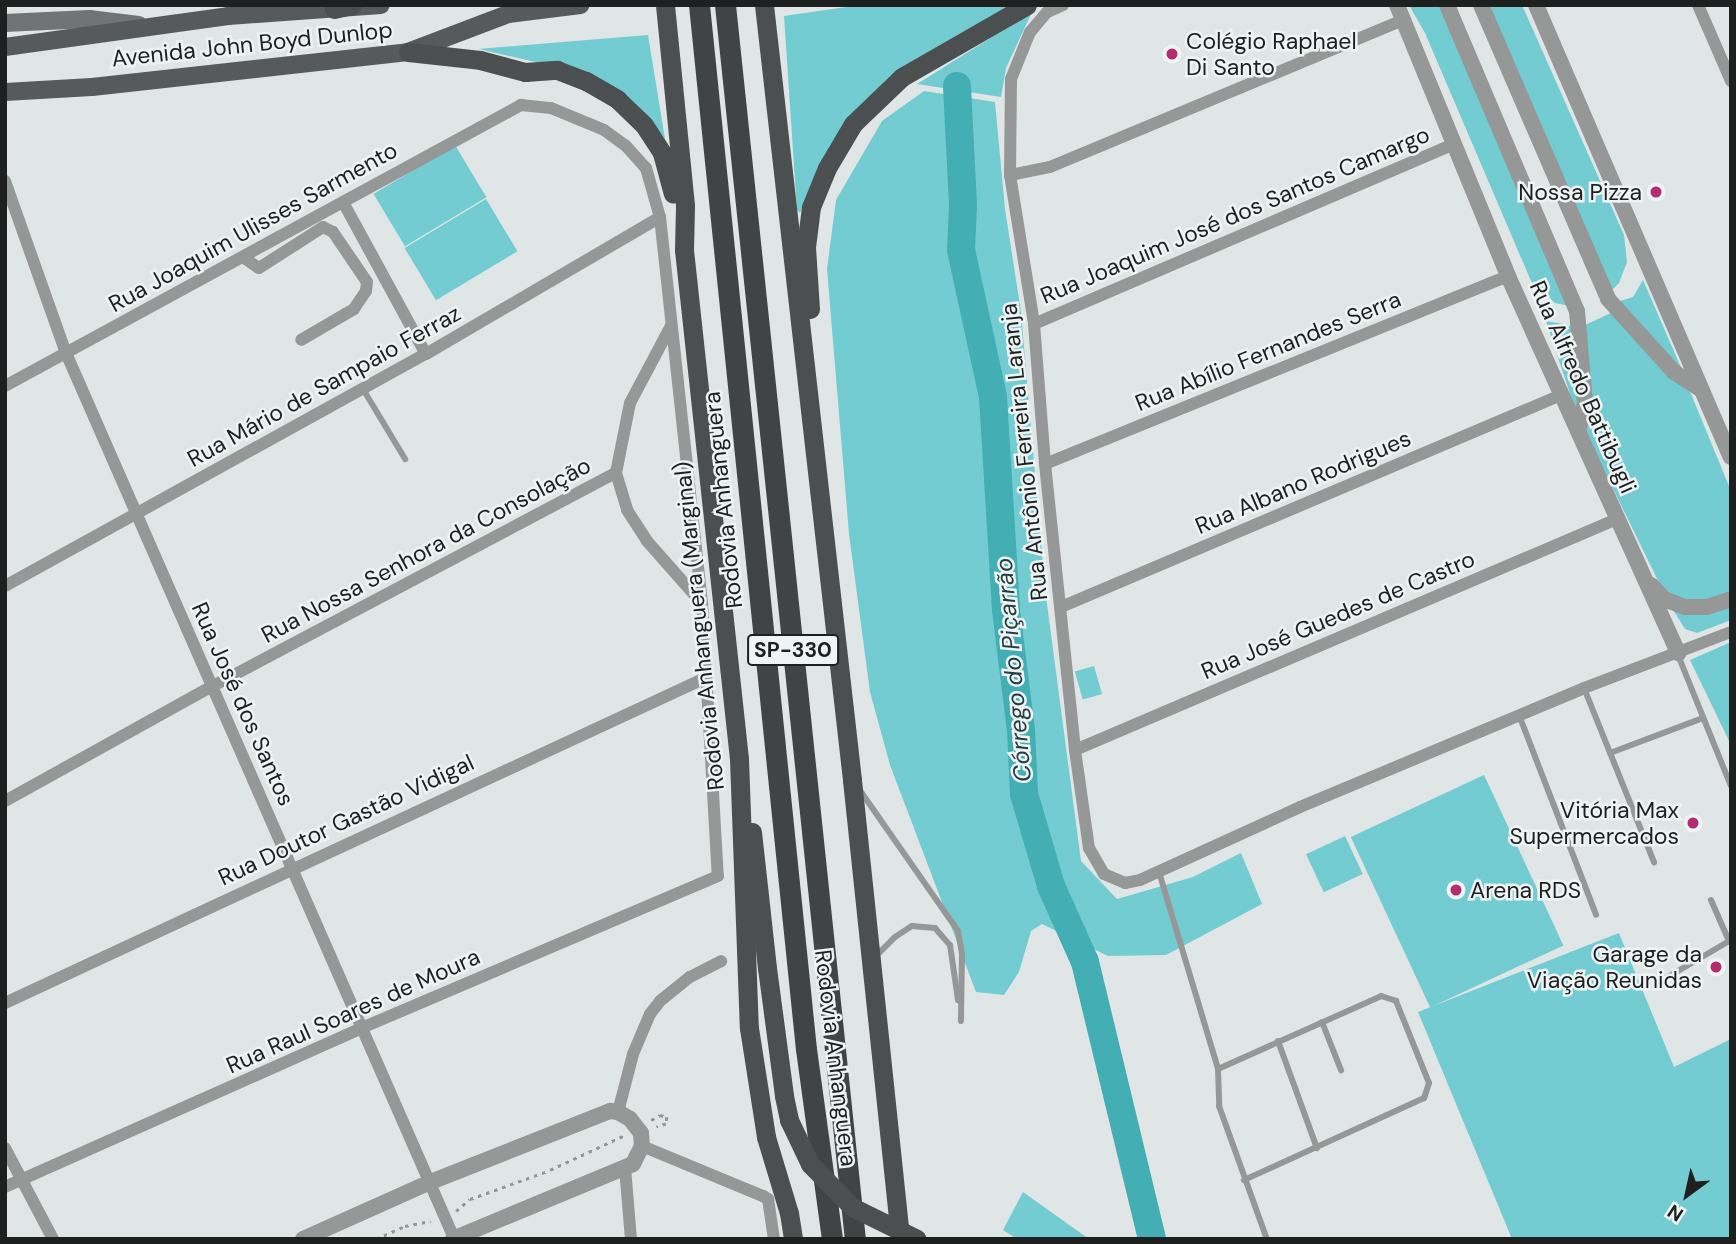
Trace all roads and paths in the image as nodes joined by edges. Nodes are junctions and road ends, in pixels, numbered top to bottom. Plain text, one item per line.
1 (265, 5) edge
2 (381, 5) edge
3 (580, 5) edge
4 (664, 5) edge
5 (699, 5) edge
6 (725, 5) edge
7 (764, 5) edge
8 (1027, 5) edge
9 (1063, 5) edge
10 (1447, 5) edge
11 (1481, 5) edge
12 (1536, 5) edge
13 (1698, 5) edge
14 (343, 7) edge
15 (1400, 13) edge
16 (228, 16) junction
17 (5, 23) edge
18 (159, 28) junction
19 (5, 47) edge
20 (408, 52) junction
21 (1731, 81) edge
22 (92, 87) junction
23 (5, 92) edge
24 (5, 101) edge
25 (1453, 144) junction
26 (1010, 175) junction
27 (5, 181) edge
28 (343, 202) junction
29 (660, 217) junction
30 (684, 250) junction
31 (243, 257) junction
32 (1508, 276) junction
33 (1034, 324) junction
34 (671, 326) junction
35 (301, 340) dead end
36 (66, 353) junction
37 (426, 354) junction
38 (5, 386) edge
39 (363, 389) junction
40 (1700, 389) junction
41 (1562, 396) junction
42 (813, 429) junction
43 (1578, 430) junction
44 (1731, 457) edge
45 (405, 459) dead end
46 (1045, 464) junction
47 (616, 473) junction
48 (136, 515) junction
49 (1617, 519) junction
50 (1637, 565) junction
51 (5, 586) edge
52 (1731, 599) edge
53 (702, 602) junction
54 (1061, 607) junction
55 (1731, 632) edge
56 (1678, 653) junction
57 (705, 678) junction
58 (211, 687) junction
59 (1584, 688) junction
60 (1519, 715) junction
61 (1703, 719) junction
62 (1075, 750) junction
63 (1610, 753) junction
64 (739, 759) junction
65 (852, 780) junction
66 (1731, 786) edge
67 (5, 801) edge
68 (1654, 862) dead end
69 (293, 866) junction
70 (1159, 873) junction
71 (1711, 900) dead end
72 (1596, 915) dead end
73 (1730, 941) edge
74 (721, 961) dead end
75 (869, 964) junction
76 (1661, 981) dead end
77 (5, 1003) edge
78 (1322, 1022) junction
79 (362, 1028) junction
80 (1278, 1041) junction
81 (1217, 1069) junction
82 (1340, 1070) dead end
83 (618, 1112) junction
84 (639, 1129) junction
85 (642, 1146) junction
86 (5, 1148) edge
87 (1317, 1148) junction
88 (625, 1168) junction
89 (22, 1180) junction
90 (1244, 1180) junction
91 (428, 1183) junction
92 (5, 1187) edge
93 (445, 1219) junction
94 (53, 1239) edge
95 (303, 1239) edge
96 (376, 1239) edge
97 (453, 1239) edge
98 (631, 1239) edge
99 (774, 1239) edge
100 (793, 1239) edge
101 (832, 1239) edge
102 (855, 1239) edge
103 (900, 1239) edge
104 (917, 1239) edge
105 (1267, 1239) edge

1 - 16 lane
2 - 14 main road, Avenida John Boyd Dunlop
3 - 20 main road, Avenida John Boyd Dunlop
4 - 30 highway, Rodovia Anhanguera (Marginal)
5 - 101 highway, Rodovia Anhanguera / SP-330
6 - 102 highway, Rodovia Anhanguera / SP-330
7 - 42 highway
8 - 42 highway
9 - 26 street, Rua Antônio Ferreira Laranja
10 - 43 street
11 - 40 street
12 - 40 street
13 - 21 street
14 - 16 main road, Avenida John Boyd Dunlop
15 - 25 street, Rua Alfredo Battibugli
15 - 26 street
16 - 18 main road, Avenida John Boyd Dunlop
17 - 18 main road
18 - 19 main road, Avenida John Boyd Dunlop
20 - 22 main road, Avenida John Boyd Dunlop
20 - 30 highway
22 - 23 main road, Avenida John Boyd Dunlop
22 - 24 main road
25 - 32 street, Rua Alfredo Battibugli
25 - 33 street, Rua Joaquim José dos Santos Camargo
26 - 33 street, Rua Antônio Ferreira Laranja
27 - 36 street, Rua José dos Santos
28 - 29 street, Rua Joaquim Ulisses Sarmento
28 - 31 street, Rua Joaquim Ulisses Sarmento
28 - 37 street
29 - 34 street
29 - 37 street, Rua Mário de Sampaio Ferraz
30 - 64 highway, Rodovia Anhanguera (Marginal)
31 - 35 street
31 - 36 street, Rua Joaquim Ulisses Sarmento
32 - 41 street, Rua Alfredo Battibugli
32 - 46 street, Rua Abílio Fernandes Serra
33 - 46 street, Rua Antônio Ferreira Laranja
34 - 47 street, Rua Nossa Senhora da Consolação
34 - 53 street
36 - 38 street, Rua Joaquim Ulisses Sarmento
36 - 48 street, Rua José dos Santos
37 - 39 street, Rua Mário de Sampaio Ferraz
39 - 45 lane
39 - 48 street, Rua Mário de Sampaio Ferraz
40 - 44 street
41 - 43 street, Rua Alfredo Battibugli
41 - 54 street, Rua Albano Rodrigues
42 - 65 highway
43 - 49 street, Rua Alfredo Battibugli
46 - 54 street, Rua Antônio Ferreira Laranja
47 - 53 street
47 - 58 street, Rua Nossa Senhora da Consolação
48 - 51 street, Rua Mário de Sampaio Ferraz
48 - 58 street, Rua José dos Santos
49 - 50 street, Rua Alfredo Battibugli
49 - 62 street, Rua José Guedes de Castro
50 - 52 street
50 - 56 street, Rua Alfredo Battibugli
53 - 57 street
54 - 62 street, Rua Antônio Ferreira Laranja
55 - 56 street
56 - 59 street
56 - 61 lane, Rua Alfredo Battibugli
57 - 69 street, Rua Doutor Gastão Vidigal
57 - 79 street, Rua Raul Soares de Moura
58 - 67 street, Rua Nossa Senhora da Consolação
58 - 69 street, Rua José dos Santos
59 - 60 street
59 - 63 lane
60 - 70 street
60 - 72 lane
61 - 63 lane
61 - 66 lane, Rua Alfredo Battibugli
62 - 70 street, Rua Antônio Ferreira Laranja
63 - 68 lane
64 - 100 highway, Rodovia Anhanguera (Marginal)
64 - 104 highway, bridge
65 - 75 highway
65 - 75 lane
69 - 77 street, Rua Doutor Gastão Vidigal
69 - 79 street, Rua José dos Santos
70 - 81 lane
71 - 73 lane
73 - 76 lane
74 - 83 street
75 - 103 highway
78 - 80 lane
78 - 82 lane
78 - 87 lane
79 - 89 street, Rua Raul Soares de Moura
79 - 91 street, Rua José dos Santos
80 - 81 lane
80 - 87 lane
81 - 90 lane
83 - 84 street
83 - 91 street
84 - 85 street
84 - 93 path
85 - 88 street
85 - 99 street
86 - 89 street
87 - 90 lane
88 - 97 street
88 - 98 street
89 - 92 street, Rua Raul Soares de Moura
89 - 94 street
90 - 105 lane
91 - 93 street, Rua José dos Santos
91 - 95 street
93 - 96 path
93 - 97 street, Rua José dos Santos

